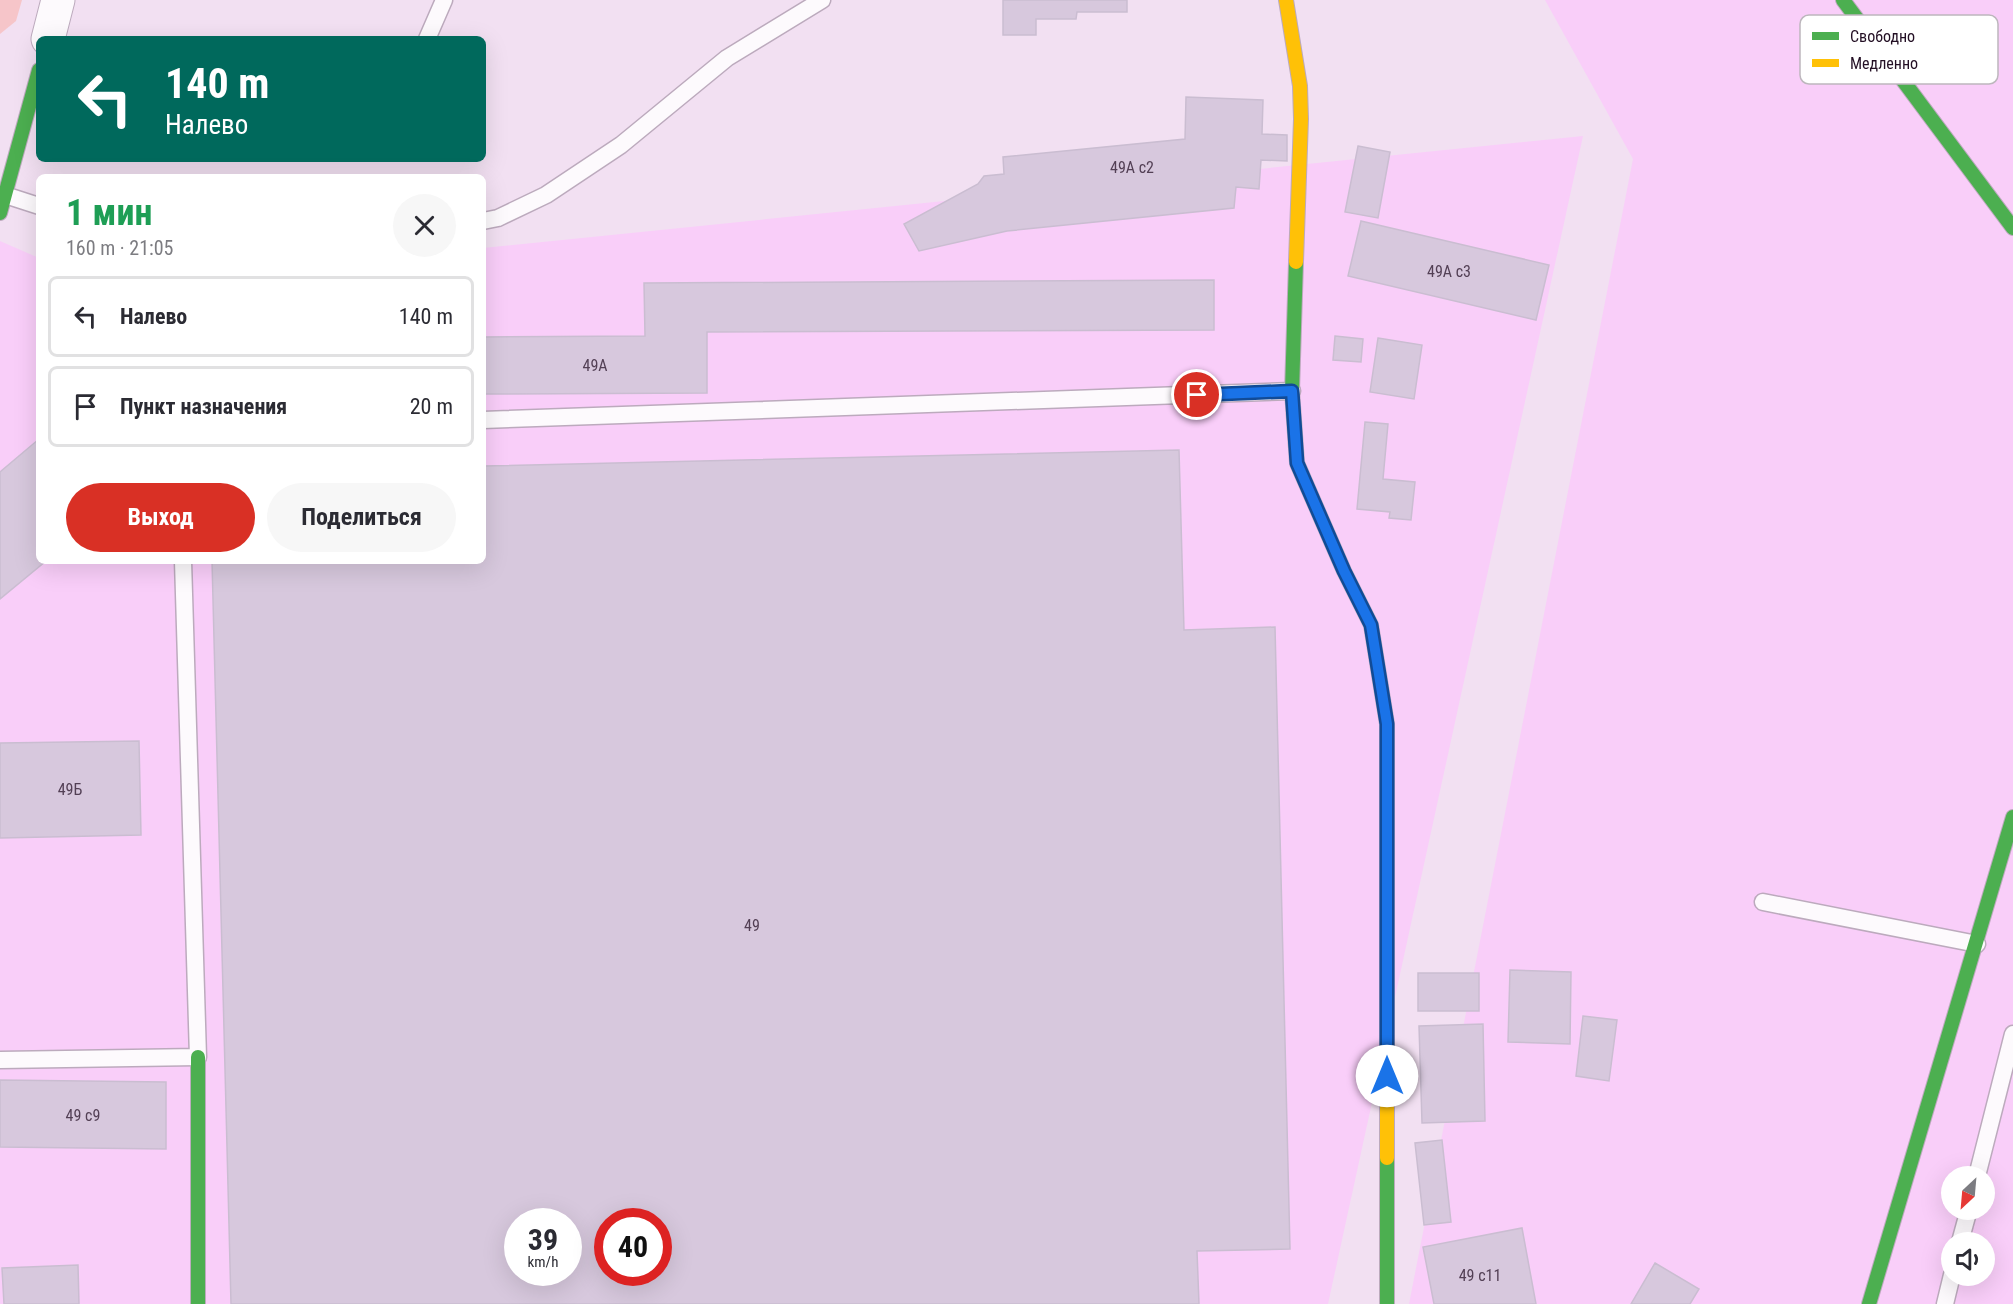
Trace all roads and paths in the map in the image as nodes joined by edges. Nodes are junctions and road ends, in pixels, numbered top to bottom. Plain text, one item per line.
1 (58, 0) edge
2 (444, 0) edge
3 (822, 0) edge
4 (1286, 0) edge
5 (1843, 0) edge
6 (1854, 15) edge
7 (49, 36) edge
8 (428, 36) edge
9 (36, 81) edge
10 (1906, 84) edge
11 (2, 201) edge
12 (36, 206) edge
13 (486, 220) edge
14 (2013, 228) edge
15 (1292, 391) junction
16 (486, 420) edge
17 (183, 564) edge
18 (2013, 817) edge
19 (1763, 902) dead end
20 (1977, 944) junction
21 (2013, 1034) edge
22 (198, 1057) junction
23 (0, 1060) edge
24 (1980, 1166) edge
25 (1949, 1286) edge
26 (198, 1304) edge
27 (1388, 1304) edge
28 (1869, 1304) edge
29 (1945, 1304) edge

1 - 7 street
2 - 8 lane
3 - 13 lane
4 - 15 street
5 - 6 street
9 - 11 street
10 - 14 street
11 - 12 lane
15 - 16 lane
15 - 27 street
17 - 22 lane
18 - 20 street
19 - 20 lane
20 - 28 street
21 - 24 lane
22 - 23 lane
22 - 26 street
25 - 29 lane

